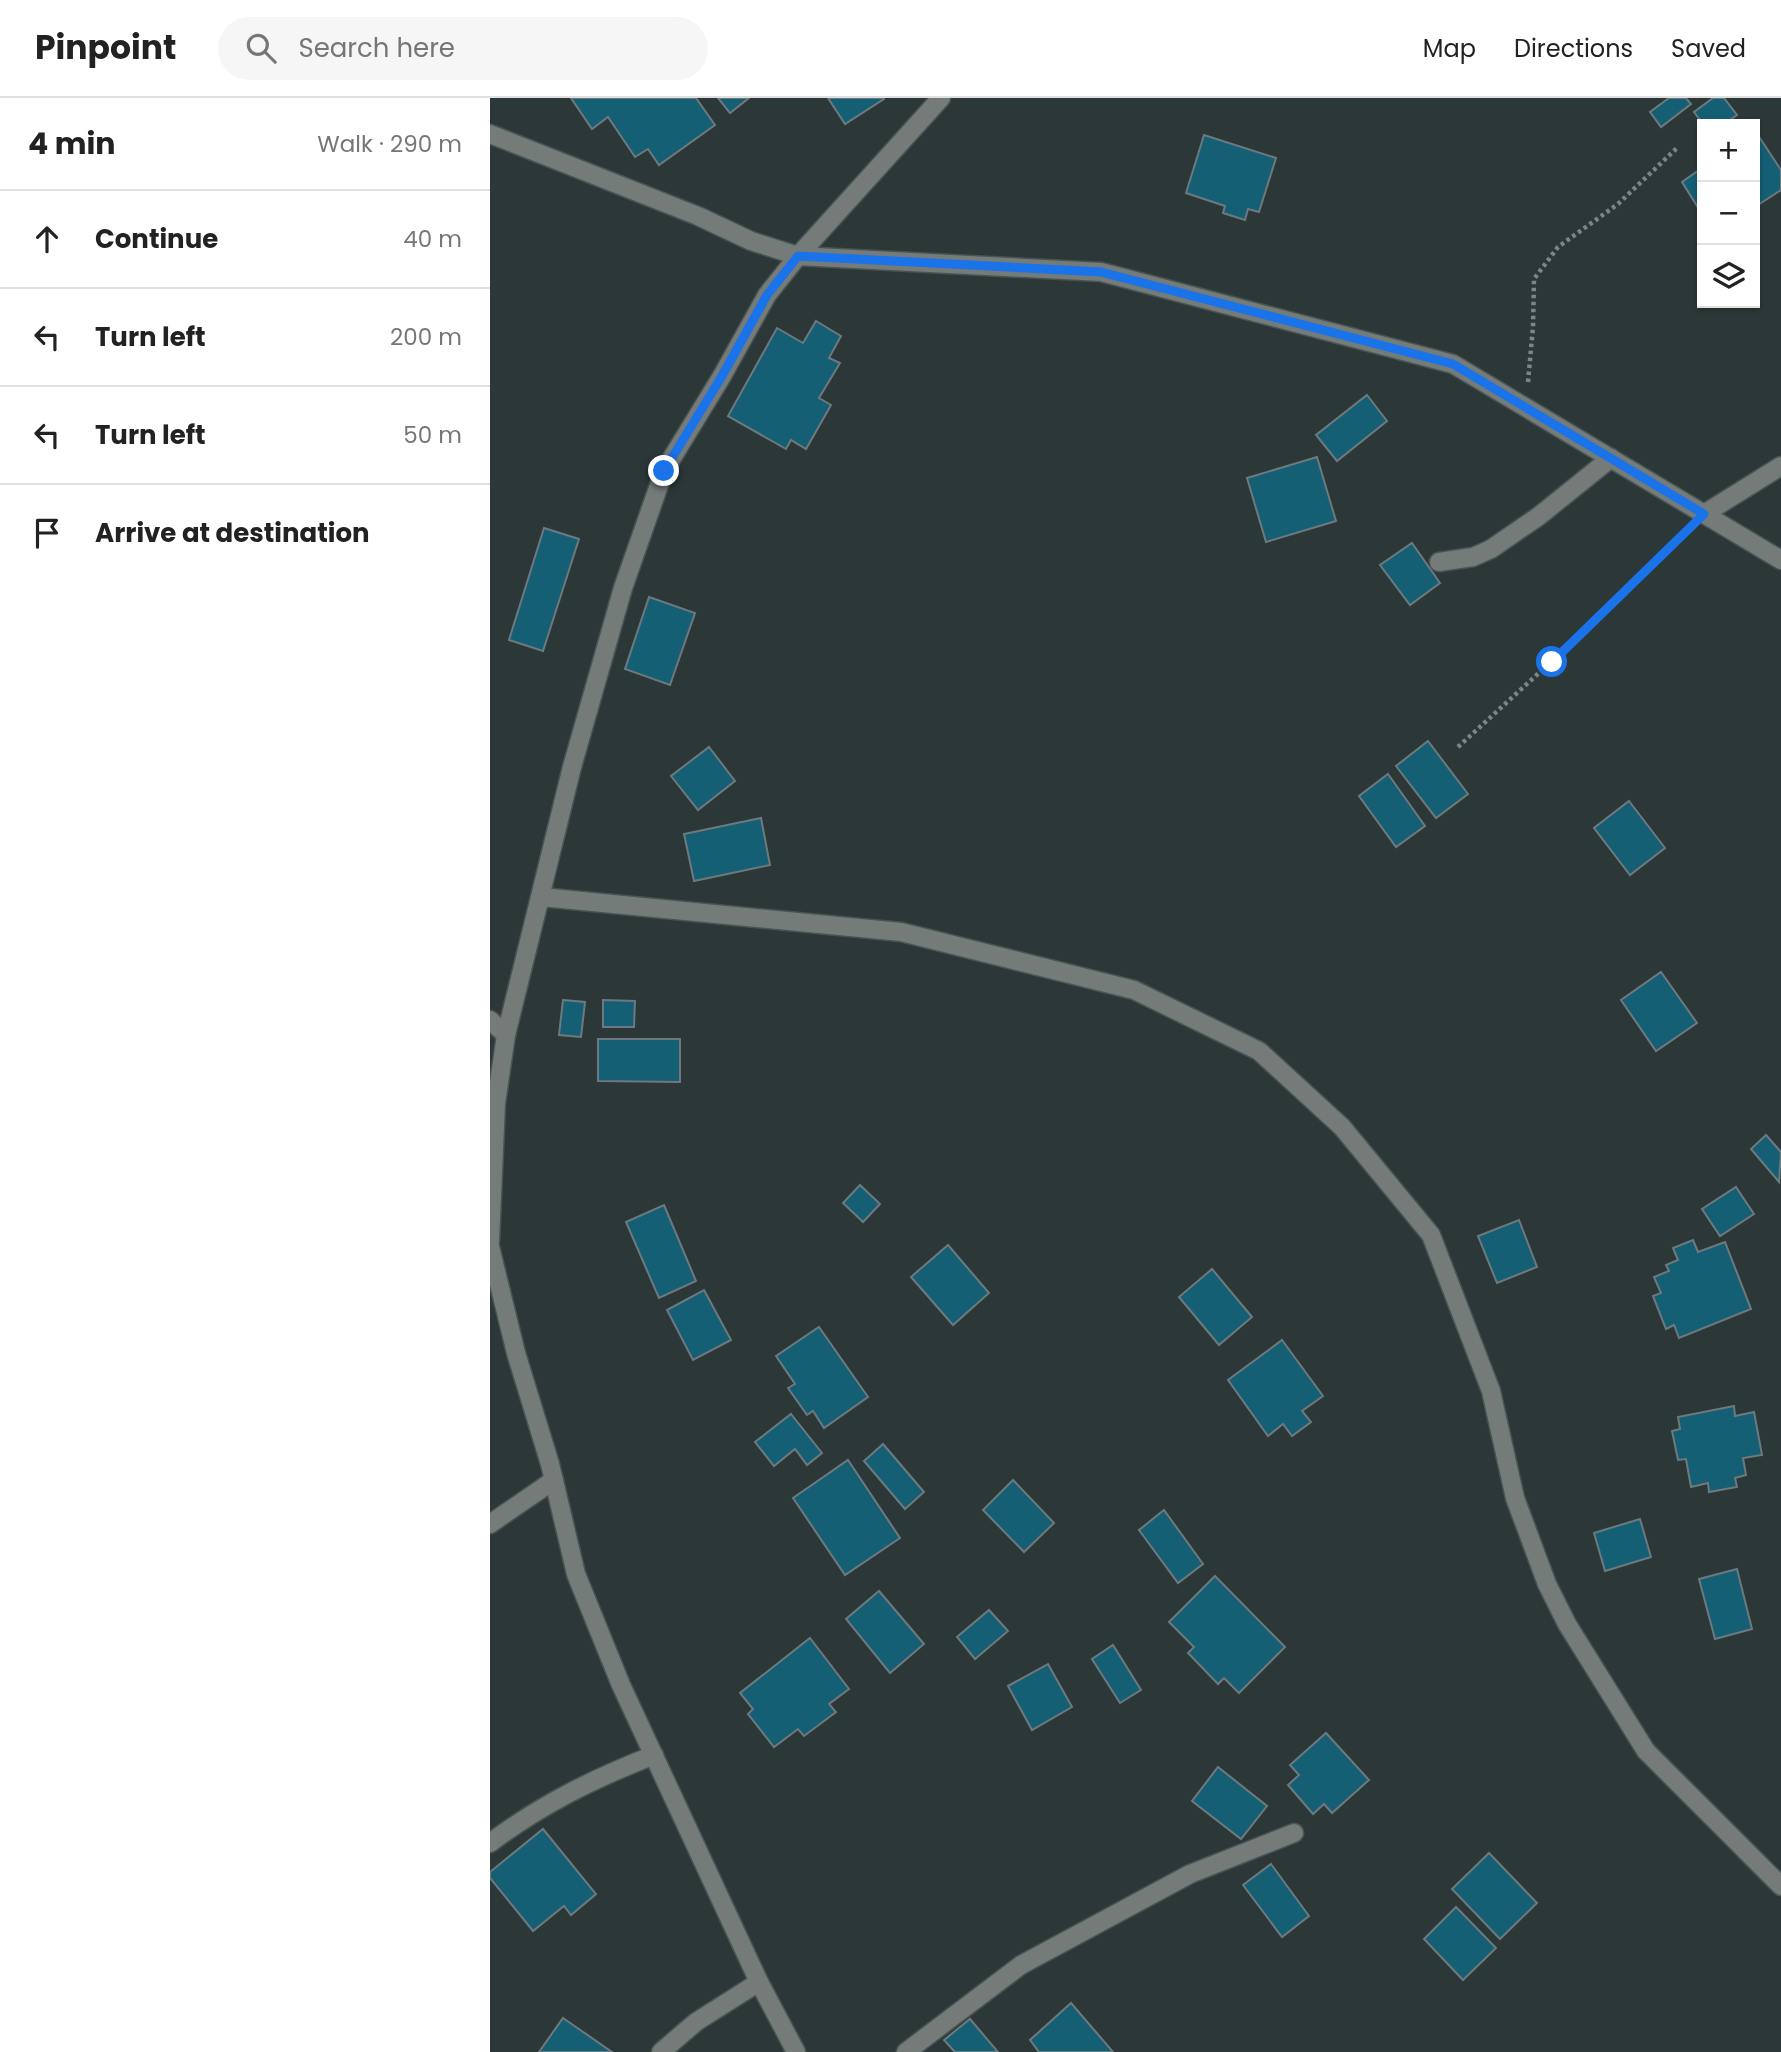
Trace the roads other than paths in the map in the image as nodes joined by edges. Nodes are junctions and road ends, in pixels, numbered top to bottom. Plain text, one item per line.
1 (941, 98) edge
2 (490, 134) edge
3 (798, 256) junction
4 (1611, 458) junction
5 (1781, 466) edge
6 (1704, 514) junction
7 (1781, 560) edge
8 (1439, 562) dead end
9 (541, 897) junction
10 (490, 1020) edge
11 (506, 1035) junction
12 (490, 1241) edge
13 (490, 1247) edge
14 (554, 1480) junction
15 (490, 1524) edge
16 (654, 1755) junction
17 (1294, 1833) dead end
18 (490, 1843) edge
19 (1779, 1880) edge
20 (759, 1982) junction
21 (661, 2052) edge
22 (796, 2052) edge
23 (906, 2052) edge

1 - 3 street
2 - 3 street
3 - 4 street
3 - 9 street
4 - 6 street
4 - 8 street
5 - 6 street
6 - 7 street
9 - 11 street
9 - 19 street
10 - 11 street
11 - 12 street
13 - 14 street
14 - 15 street
14 - 16 street
16 - 18 street
16 - 20 street
17 - 23 street
20 - 21 street
20 - 22 street

